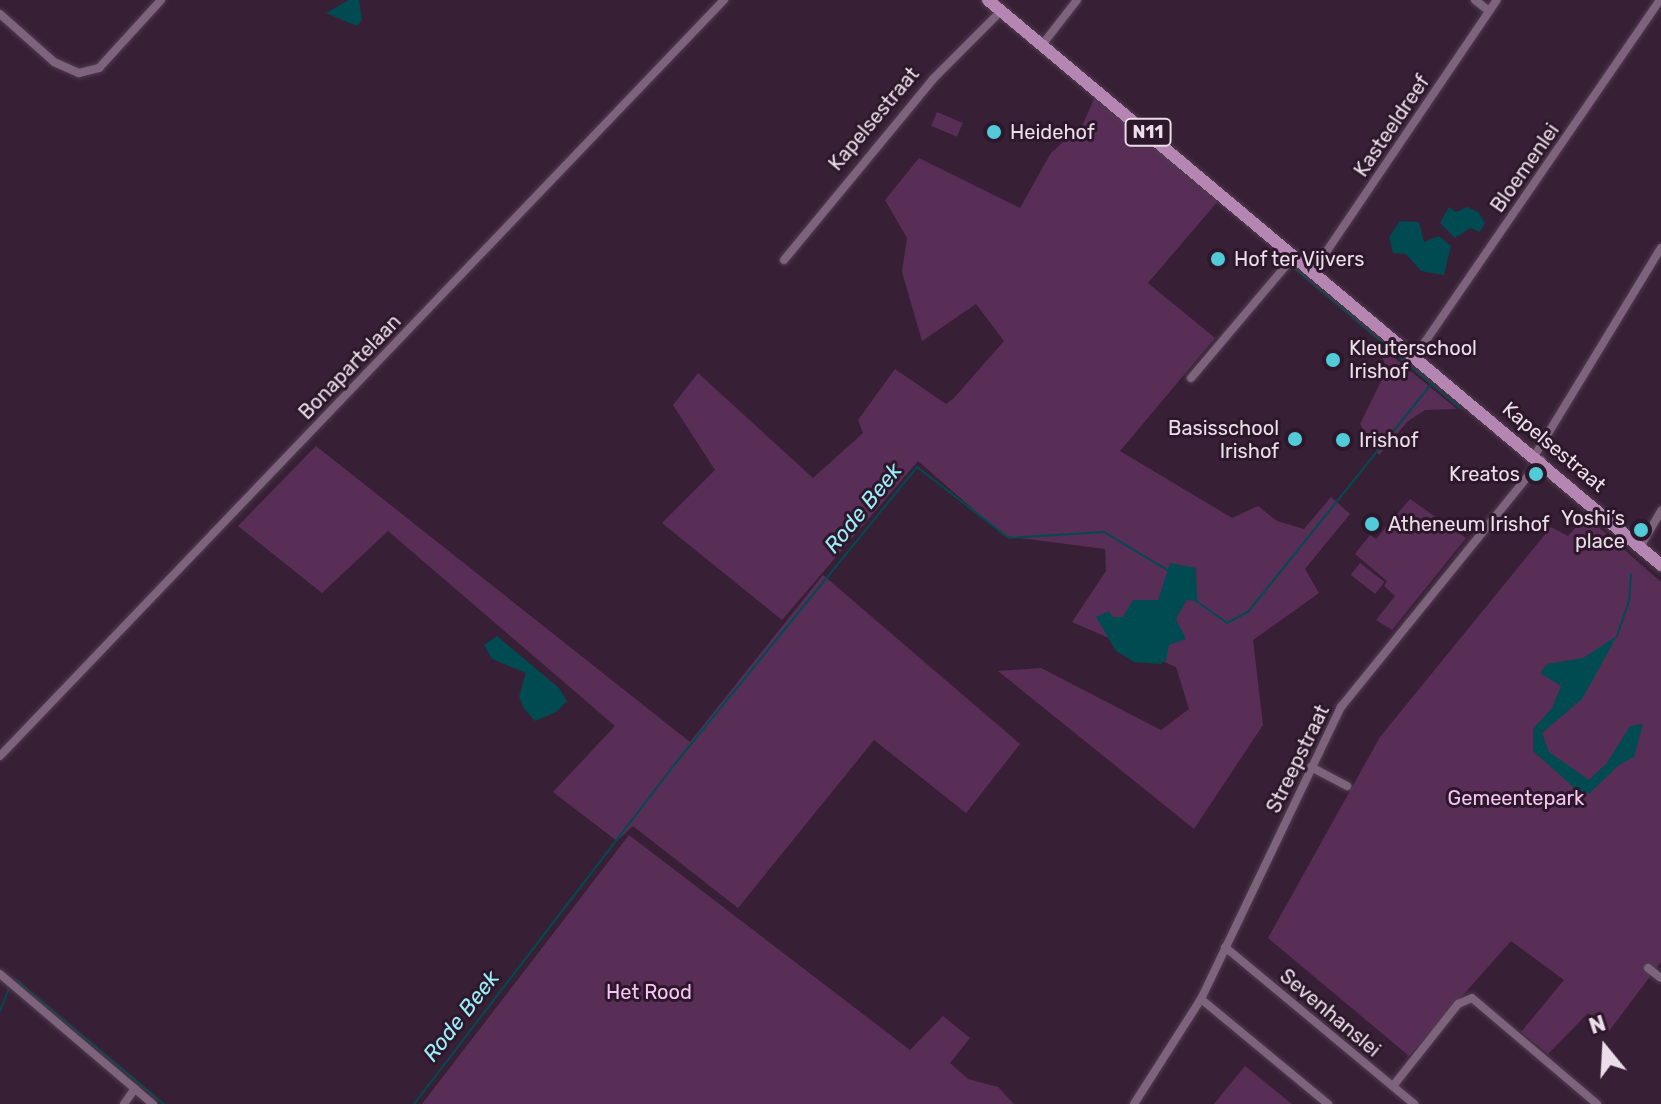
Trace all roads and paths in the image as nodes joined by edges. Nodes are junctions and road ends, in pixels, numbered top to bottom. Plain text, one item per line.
1 (161, 0) edge
2 (724, 0) edge
3 (988, 0) edge
4 (1077, 0) edge
5 (1475, 0) edge
6 (1497, 0) edge
7 (1660, 0) edge
8 (1001, 11) junction
9 (1489, 11) junction
10 (0, 14) edge
11 (1042, 45) junction
12 (1661, 248) edge
13 (1295, 255) junction
14 (784, 260) dead end
15 (1314, 270) junction
16 (1416, 355) junction
17 (1191, 378) dead end
18 (1538, 458) junction
19 (1661, 511) edge
20 (1640, 547) junction
21 (1661, 565) edge
22 (0, 756) edge
23 (1311, 767) junction
24 (1347, 786) dead end
25 (1225, 947) junction
26 (1648, 968) dead end
27 (0, 974) edge
28 (1661, 978) edge
29 (1201, 999) junction
30 (1393, 1086) junction
31 (135, 1088) junction
32 (124, 1104) edge
33 (153, 1104) edge
34 (1134, 1104) edge
35 (1328, 1104) edge
36 (1414, 1104) edge
37 (1597, 1104) edge

1 - 10 street
2 - 22 street, Bonapartelaan
3 - 8 main road, Kapelsestraat / N11
4 - 11 street
5 - 9 street
6 - 9 street, Kasteeldreef
7 - 16 street, Bloemenlei
8 - 11 main road, Kapelsestraat / N11
8 - 14 street, Kapelsestraat
9 - 15 street, Kasteeldreef
11 - 13 main road, Kapelsestraat / N11
12 - 18 street, Streepstraat
13 - 15 main road, Kapelsestraat / N11
13 - 17 street
15 - 16 main road, Kapelsestraat / N11
16 - 18 main road, Kapelsestraat / N11
18 - 20 main road, Kapelsestraat / N11
18 - 23 street, Streepstraat
19 - 20 street
20 - 21 main road, N11
23 - 24 street
23 - 25 street, Streepstraat
25 - 29 street, Streepstraat
25 - 30 street, Sevenhanslei
26 - 28 street
27 - 31 street
29 - 34 street, Streepstraat
29 - 35 street
30 - 36 street, Sevenhanslei
30 - 37 street
31 - 32 street
31 - 33 street

